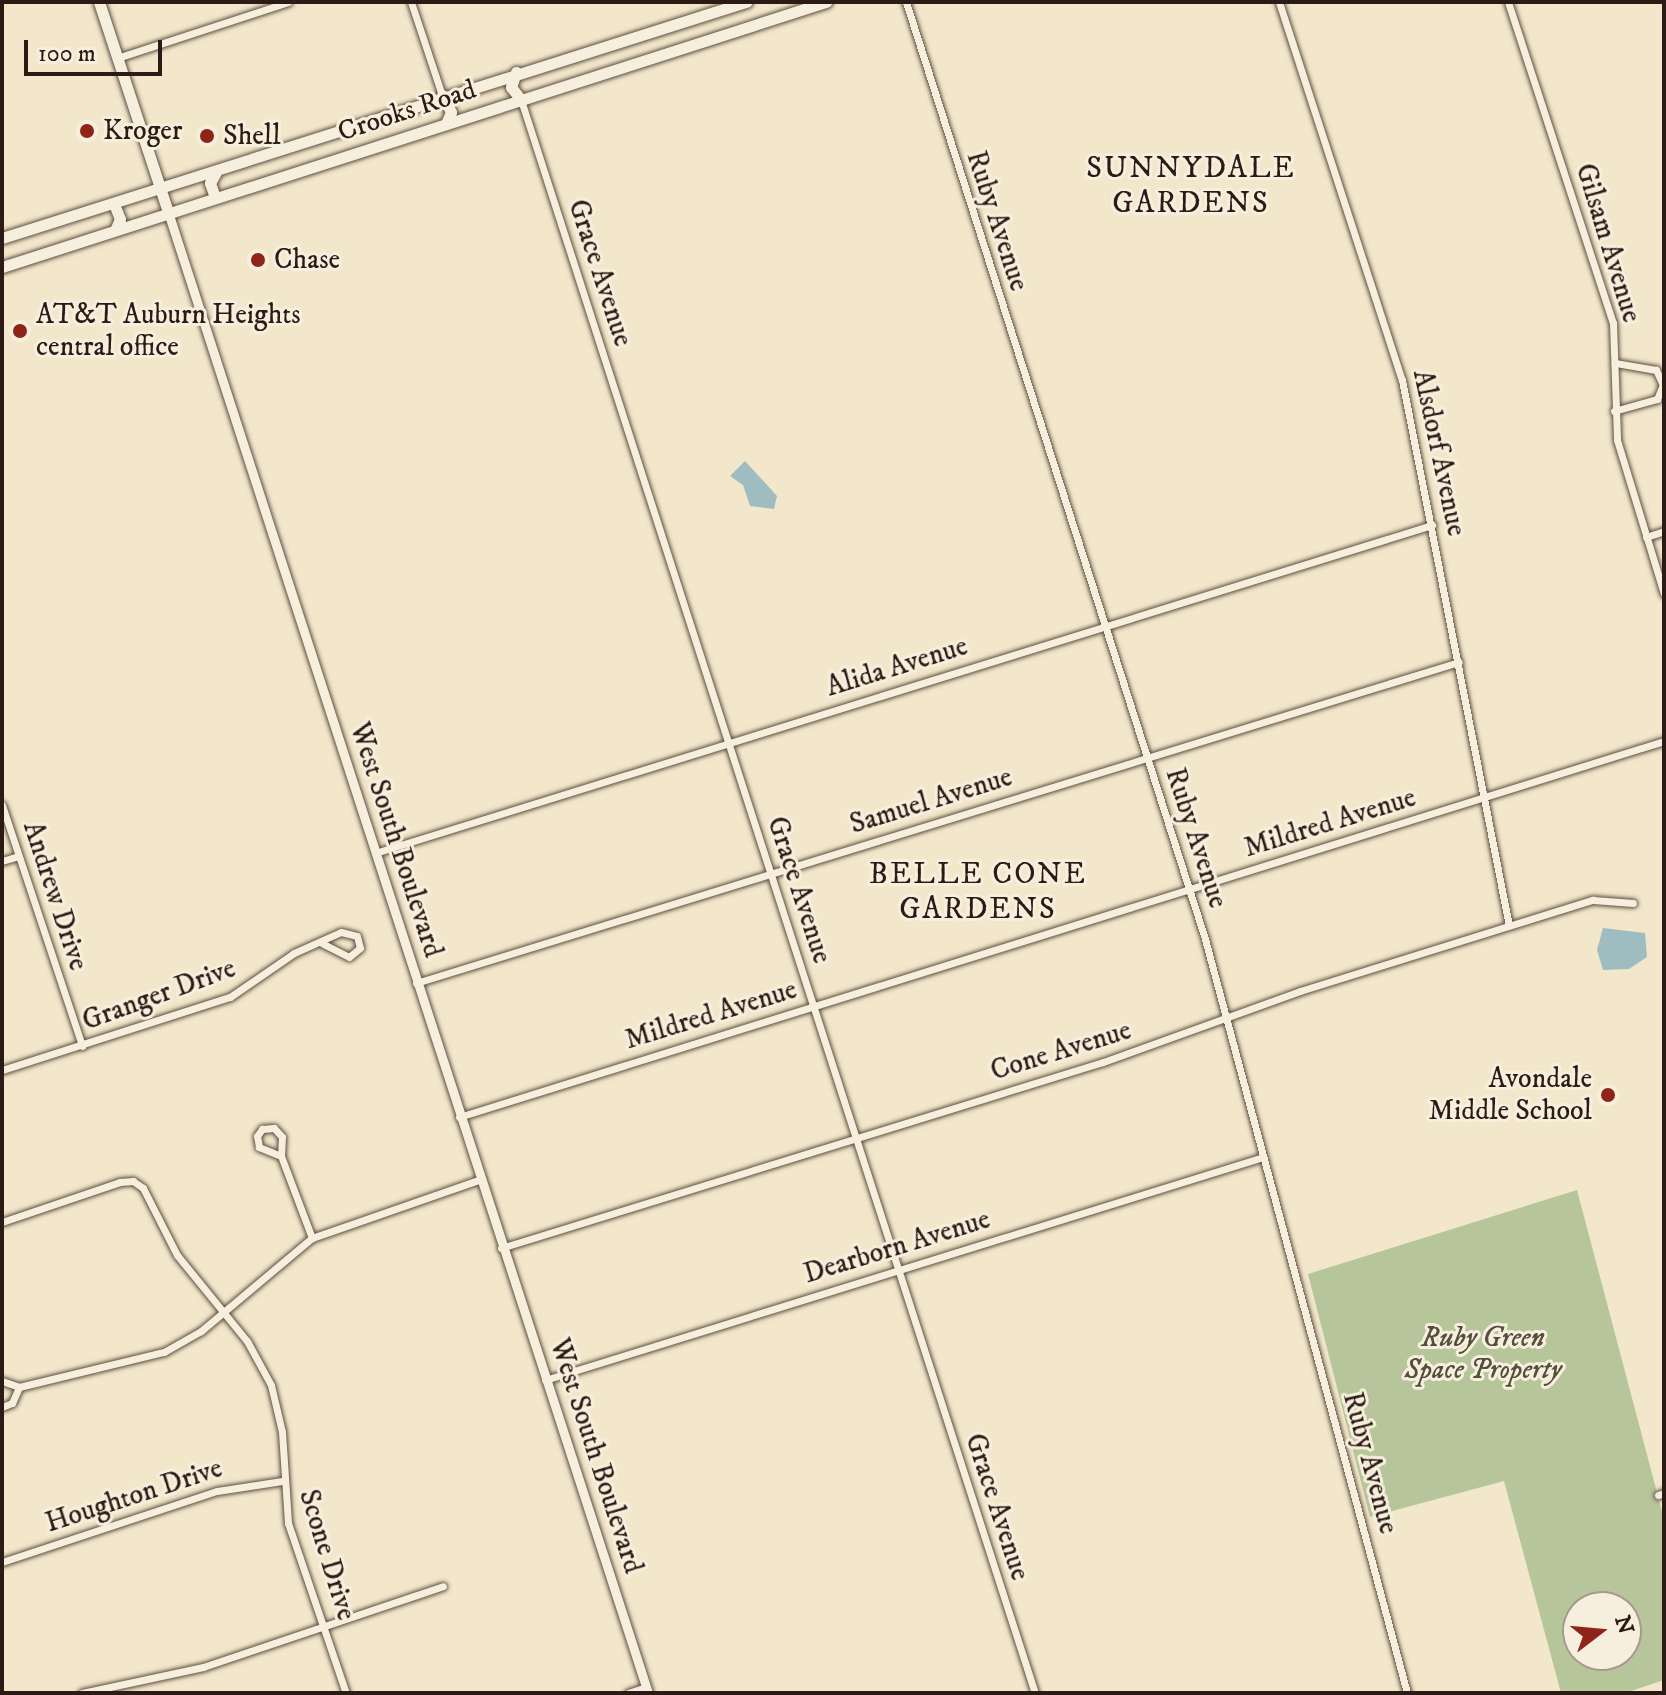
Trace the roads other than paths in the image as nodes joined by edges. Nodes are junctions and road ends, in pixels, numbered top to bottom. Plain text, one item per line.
1 (99, 2) edge
2 (288, 2) edge
3 (411, 2) edge
4 (746, 2) edge
5 (826, 2) edge
6 (1279, 2) edge
7 (1508, 2) edge
8 (905, 4) edge
9 (117, 58) junction
10 (516, 72) junction
11 (442, 95) junction
12 (521, 100) junction
13 (446, 124) junction
14 (216, 172) junction
15 (160, 189) junction
16 (215, 197) junction
17 (114, 204) junction
18 (168, 212) junction
19 (115, 230) junction
20 (2, 238) edge
21 (2, 267) edge
22 (1615, 363) junction
23 (1614, 411) junction
24 (1432, 525) junction
25 (1664, 531) edge
26 (1646, 537) junction
27 (1664, 594) edge
28 (1105, 625) junction
29 (1459, 662) junction
30 (1664, 741) edge
31 (728, 742) junction
32 (1147, 757) junction
33 (1484, 798) junction
34 (2, 805) edge
35 (375, 853) junction
36 (18, 856) junction
37 (2, 861) edge
38 (770, 874) junction
39 (1189, 890) junction
40 (1633, 903) dead end
41 (1509, 926) junction
42 (322, 943) junction
43 (416, 983) junction
44 (813, 1006) junction
45 (1226, 1019) junction
46 (82, 1046) junction
47 (2, 1070) edge
48 (459, 1117) junction
49 (855, 1139) junction
50 (281, 1156) junction
51 (1263, 1157) junction
52 (479, 1180) junction
53 (2, 1222) edge
54 (312, 1238) junction
55 (501, 1248) junction
56 (898, 1270) junction
57 (223, 1312) junction
58 (545, 1380) junction
59 (2, 1381) edge
60 (19, 1387) junction
61 (2, 1407) edge
62 (282, 1481) junction
63 (2, 1562) edge
64 (443, 1586) dead end
65 (324, 1624) junction
66 (647, 1690) edge
67 (82, 1693) edge
68 (346, 1693) edge
69 (628, 1693) edge
70 (1035, 1693) edge
71 (1407, 1693) edge

1 - 9 main road, West South Boulevard
2 - 9 street
3 - 11 street
4 - 10 main road, Crooks Road
5 - 12 main road, Crooks Road
6 - 24 street, Alsdorf Avenue
7 - 22 street, Gilsam Avenue
8 - 28 street, Ruby Avenue
9 - 15 main road, West South Boulevard
10 - 11 main road, Crooks Road
10 - 12 main road
11 - 13 main road
11 - 14 main road, Crooks Road
12 - 13 main road, Crooks Road
12 - 31 street, Grace Avenue
13 - 16 main road, Crooks Road
14 - 15 main road, Crooks Road
14 - 16 main road
15 - 17 main road, Crooks Road
15 - 18 main road, West South Boulevard
16 - 18 main road, Crooks Road
17 - 19 main road
17 - 20 main road, Crooks Road
18 - 19 main road, Crooks Road
18 - 35 street, West South Boulevard
19 - 21 main road, Crooks Road
22 - 23 street, Gilsam Avenue
22 - 23 street
23 - 26 street, Gilsam Avenue
24 - 28 street, Alida Avenue
24 - 29 street, Alsdorf Avenue
25 - 26 street
26 - 27 street, Gilsam Avenue
28 - 31 street, Alida Avenue
28 - 32 street, Ruby Avenue
29 - 32 street, Samuel Avenue
29 - 33 street, Alsdorf Avenue
30 - 33 street, Mildred Avenue
31 - 35 street, Alida Avenue
31 - 38 street, Grace Avenue
32 - 38 street, Samuel Avenue
32 - 39 street, Ruby Avenue
33 - 39 street, Mildred Avenue
33 - 41 street, Alsdorf Avenue
34 - 36 street, Andrew Drive
35 - 43 street, West South Boulevard
36 - 37 street
36 - 46 street, Andrew Drive
38 - 43 street, Samuel Avenue
38 - 44 street, Grace Avenue
39 - 44 street, Mildred Avenue
39 - 45 street, Ruby Avenue
40 - 41 street, Cone Avenue
41 - 45 street, Cone Avenue
42 - 42 street, Granger Drive
42 - 46 street, Granger Drive
43 - 48 street, West South Boulevard
44 - 48 street, Mildred Avenue
44 - 49 street, Grace Avenue
45 - 49 street, Cone Avenue
45 - 51 street, Ruby Avenue
46 - 47 street, Granger Drive
48 - 52 street, West South Boulevard
49 - 55 street, Cone Avenue
49 - 56 street, Grace Avenue
50 - 50 street
50 - 54 street
51 - 56 street, Dearborn Avenue
51 - 71 street, Ruby Avenue
52 - 54 street
52 - 55 street, West South Boulevard
53 - 57 street, Scone Drive
54 - 57 street
55 - 58 street, West South Boulevard
56 - 58 street, Dearborn Avenue
56 - 70 street, Grace Avenue
57 - 60 street
57 - 62 street, Scone Drive
58 - 66 street, West South Boulevard
59 - 60 street
60 - 61 street
62 - 63 street, Houghton Drive
62 - 65 street, Scone Drive
64 - 65 street
65 - 67 street
65 - 68 street, Scone Drive
66 - 69 street

